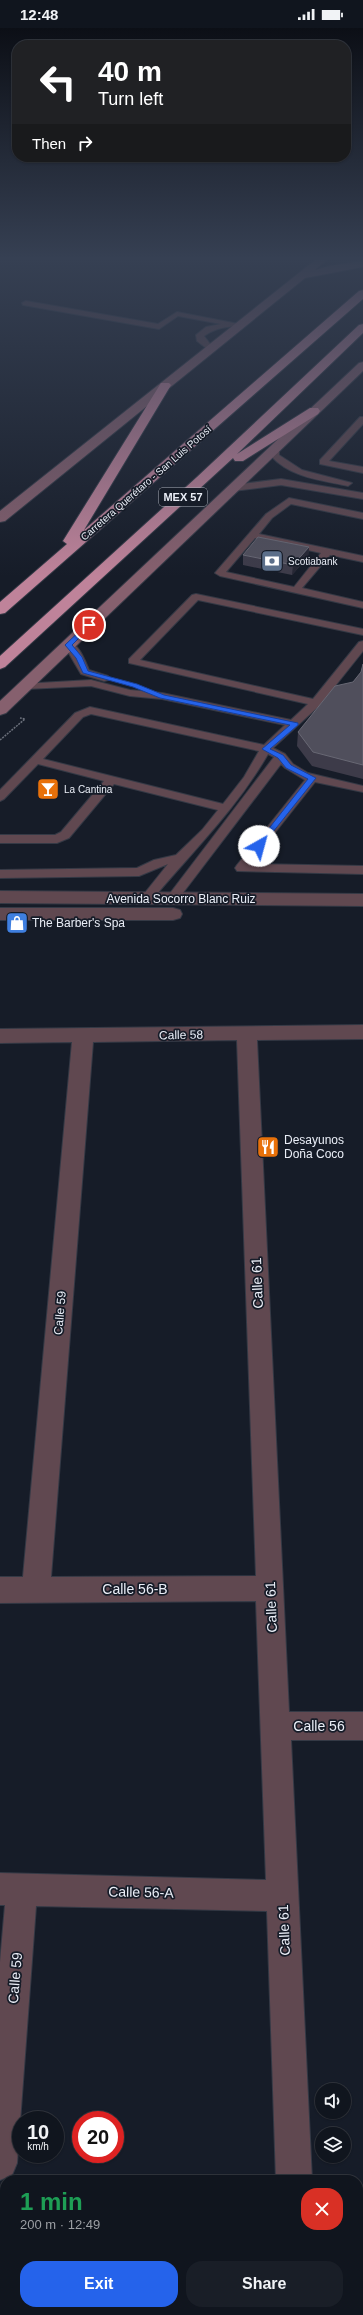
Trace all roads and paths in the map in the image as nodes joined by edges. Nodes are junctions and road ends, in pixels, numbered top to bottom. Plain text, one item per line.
1 (192, 364) edge
2 (282, 364) edge
3 (324, 364) edge
4 (363, 365) edge
5 (165, 385) junction
6 (314, 412) junction
7 (363, 419) edge
8 (350, 432) junction
9 (363, 435) edge
10 (276, 448) junction
11 (363, 470) edge
12 (202, 480) junction
13 (356, 484) dead end
14 (233, 488) junction
15 (363, 496) edge
16 (363, 516) edge
17 (0, 518) edge
18 (252, 535) junction
19 (328, 551) junction
20 (59, 559) junction
21 (363, 559) edge
22 (296, 590) junction
23 (363, 605) edge
24 (0, 610) edge
25 (363, 632) edge
26 (363, 644) edge
27 (68, 645) junction
28 (0, 664) edge
29 (25, 686) junction
30 (162, 696) junction
31 (316, 703) junction
32 (0, 710) edge
33 (295, 724) junction
34 (266, 749) junction
35 (281, 756) junction
36 (35, 760) junction
37 (312, 778) junction
38 (112, 779) junction
39 (363, 789) edge
40 (0, 797) edge
41 (226, 808) junction
42 (0, 839) edge
43 (180, 858) junction
44 (363, 870) edge
45 (0, 874) edge
46 (0, 897) edge
47 (146, 899) junction
48 (172, 899) junction
49 (363, 900) edge
50 (0, 914) edge
51 (363, 914) edge
52 (363, 1032) edge
53 (247, 1033) junction
54 (0, 1036) edge
55 (83, 1036) junction
56 (270, 1588) junction
57 (0, 1590) edge
58 (36, 1590) junction
59 (276, 1726) junction
60 (363, 1726) edge
61 (11, 1889) edge
62 (283, 1896) junction
63 (0, 2163) edge
64 (294, 2175) edge

1 - 5 main road
2 - 20 highway, Carretera Querétaro - San Luis Potosí / MEX 57
3 - 12 highway, MEX 57
4 - 6 main road
5 - 17 main road
5 - 20 highway
6 - 10 main road
6 - 12 highway
7 - 8 lane
8 - 9 lane
8 - 11 lane
10 - 13 lane
10 - 14 main road
12 - 28 highway, MEX 57
14 - 15 lane
14 - 27 main road
16 - 18 lane
18 - 19 lane
18 - 22 lane
19 - 21 lane
19 - 22 lane
20 - 24 highway, Carretera Querétaro - San Luis Potosí / MEX 57
22 - 23 lane
25 - 31 lane
26 - 31 lane
27 - 29 main road
27 - 30 lane
29 - 30 lane
29 - 32 main road
30 - 33 lane
31 - 33 lane
33 - 34 lane
34 - 35 lane
34 - 36 lane
34 - 41 lane
35 - 37 lane
35 - 48 lane
36 - 38 lane
36 - 40 lane
37 - 39 lane
37 - 44 lane
38 - 41 lane
38 - 42 lane
41 - 43 lane
43 - 45 lane
43 - 47 lane
46 - 47 street, Avenida Socorro Blanc Ruiz
47 - 48 street, Avenida Socorro Blanc Ruiz
48 - 49 street, Avenida Socorro Blanc Ruiz
50 - 51 street, Avenida Socorro Blanc Ruiz
52 - 53 street, Calle 58
53 - 55 street, Calle 58
53 - 56 street, Calle 61
54 - 55 street, Calle 58
55 - 58 street, Calle 59
56 - 58 street, Calle 56-B
56 - 59 street, Calle 61
57 - 58 street, Calle 56-B
59 - 60 street, Calle 56
59 - 62 street, Calle 61
61 - 62 street, Calle 56-A
61 - 63 street, Calle 59
62 - 64 street, Calle 61

